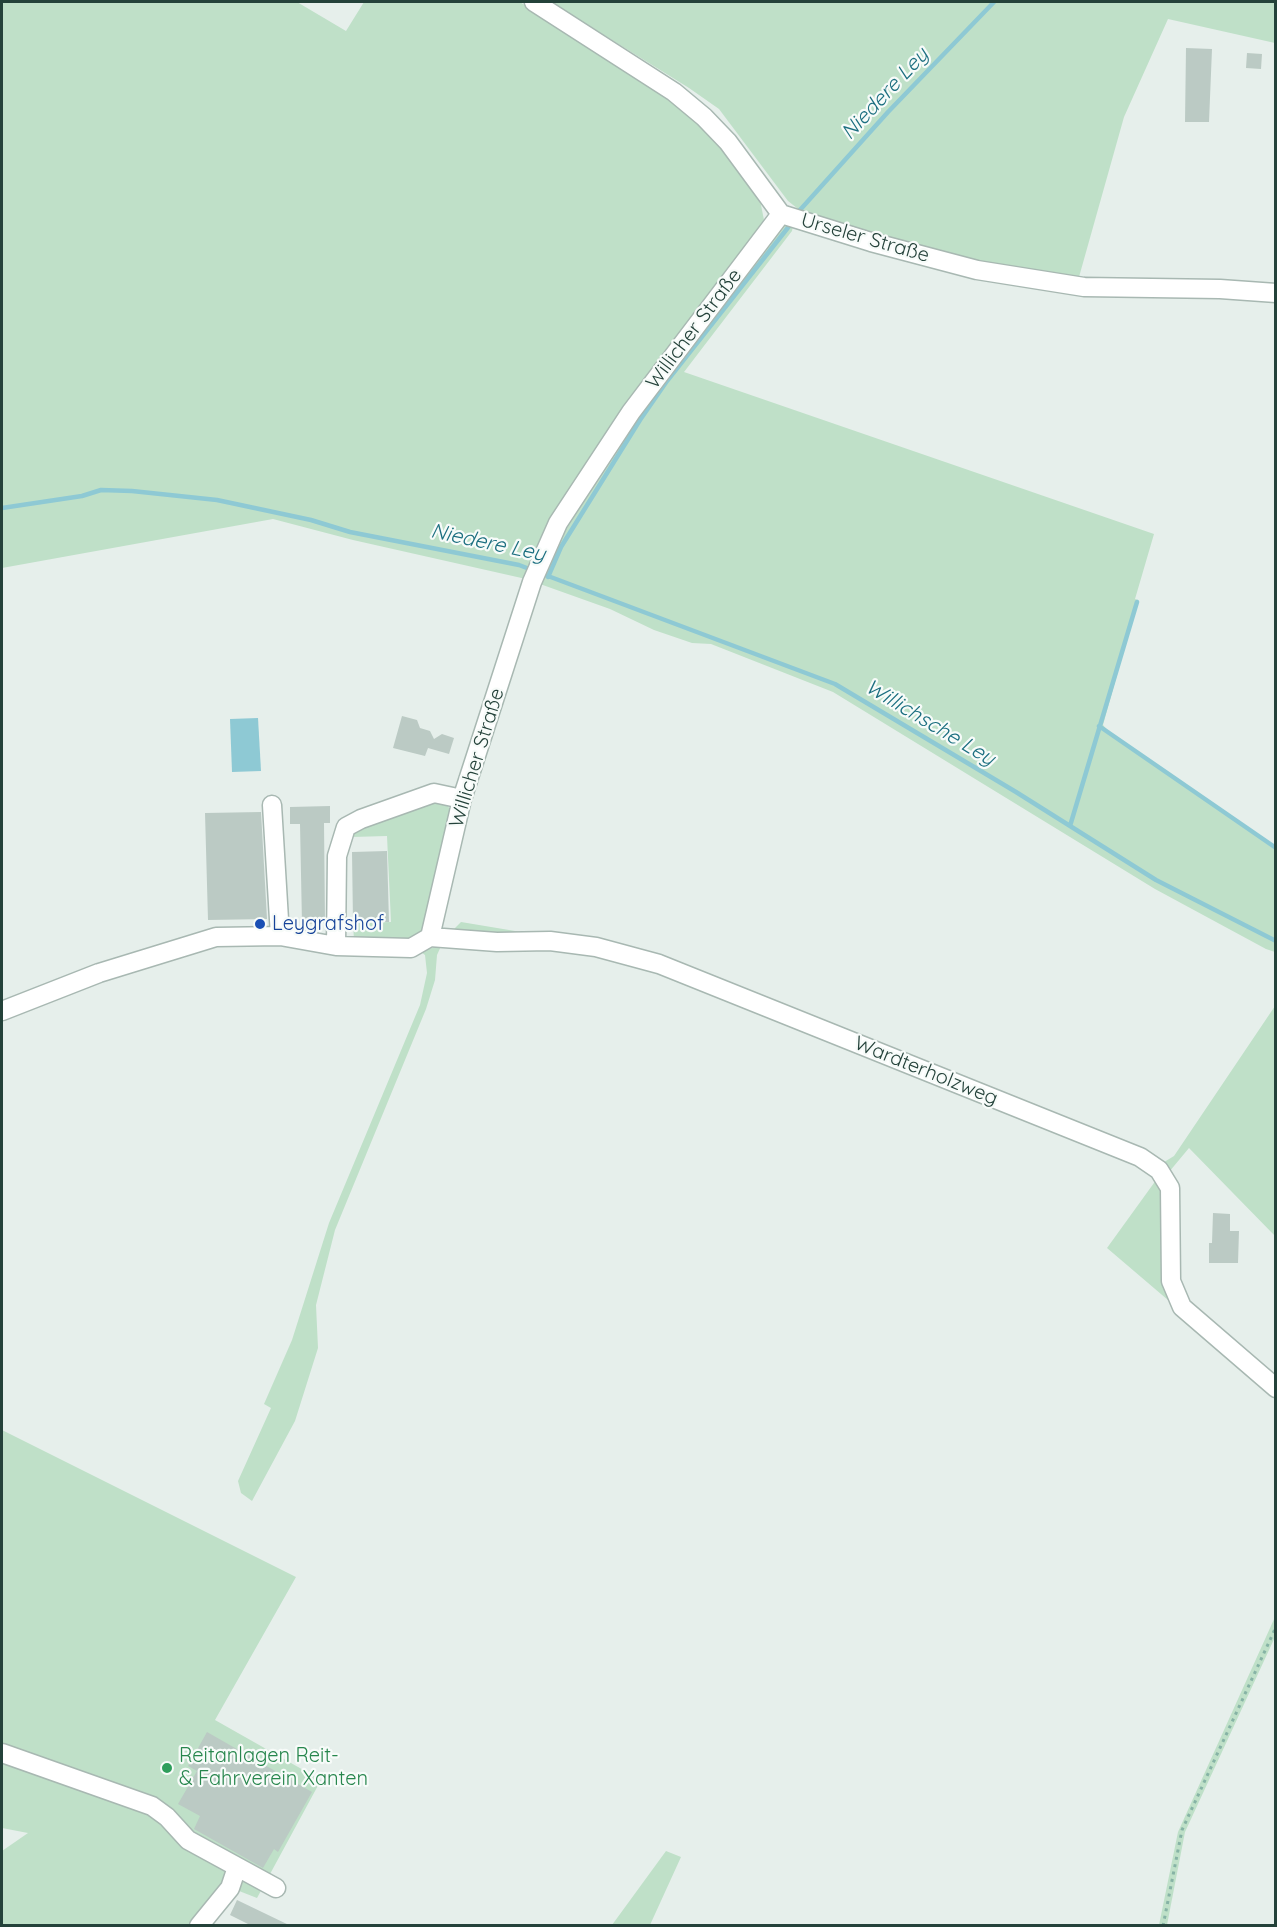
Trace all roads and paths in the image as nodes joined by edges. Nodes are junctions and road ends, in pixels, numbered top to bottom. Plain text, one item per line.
1 (534, 2) edge
2 (781, 214) junction
3 (1275, 293) edge
4 (462, 799) junction
5 (272, 805) dead end
6 (280, 936) junction
7 (429, 937) junction
8 (336, 946) junction
9 (2, 1011) edge
10 (1275, 1389) edge
11 (1275, 1627) edge
12 (2, 1753) edge
13 (237, 1867) junction
14 (276, 1888) dead end
15 (199, 1926) edge
16 (1163, 1926) edge

1 - 2 street, Urseler Straße
2 - 3 street, Urseler Straße
2 - 4 street, Willicher Straße
4 - 7 street, Willicher Straße
4 - 8 street
5 - 6 street
6 - 8 street
6 - 9 street
7 - 8 street
7 - 10 street, Wardterholzweg
11 - 16 path
12 - 13 street
13 - 14 street
13 - 15 street

